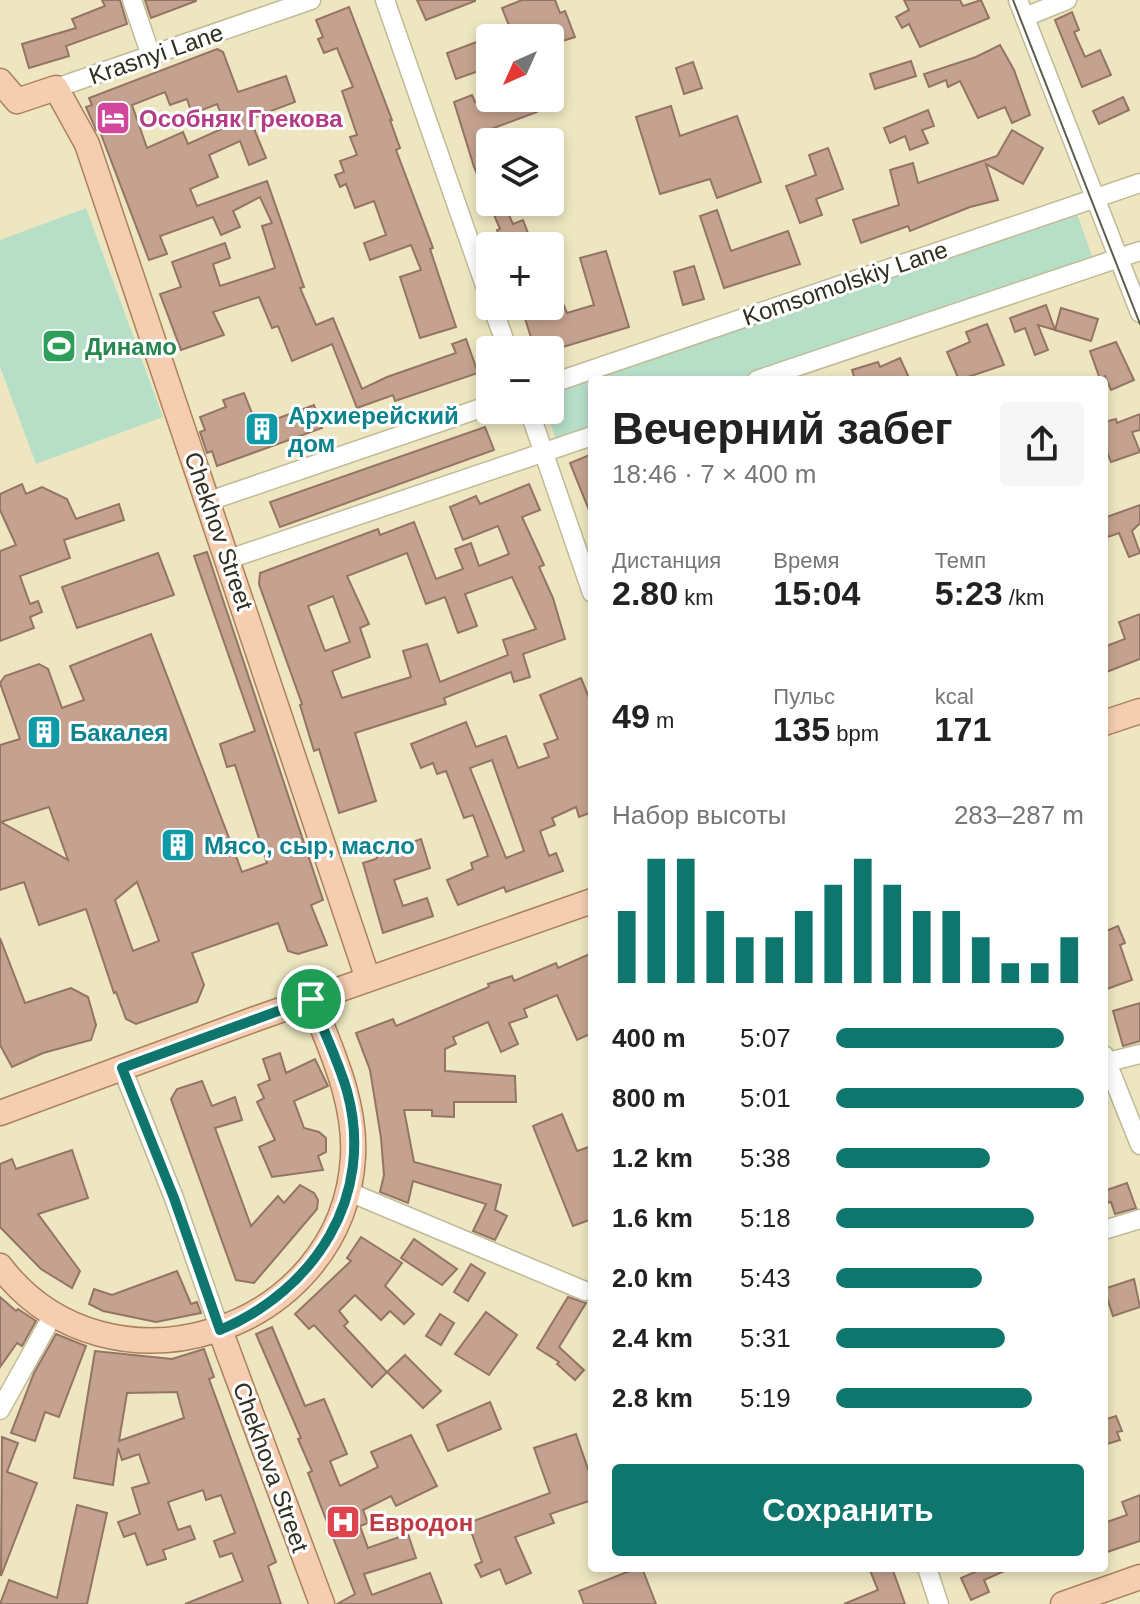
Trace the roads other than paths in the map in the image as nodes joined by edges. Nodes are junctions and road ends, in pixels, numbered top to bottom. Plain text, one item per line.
1 (132, 0) edge
2 (311, 0) edge
3 (385, 0) edge
4 (1067, 0) edge
5 (1021, 9) edge
6 (151, 56) junction
7 (0, 81) edge
8 (56, 88) junction
9 (8, 104) edge
10 (1140, 183) edge
11 (1096, 197) junction
12 (1140, 251) edge
13 (1118, 258) junction
14 (476, 260) edge
15 (1140, 313) edge
16 (769, 376) edge
17 (564, 379) edge
18 (476, 410) edge
19 (534, 424) edge
20 (588, 437) edge
21 (544, 452) junction
22 (209, 501) junction
23 (229, 559) junction
24 (588, 581) edge
25 (1140, 711) edge
26 (1108, 722) edge
27 (588, 902) edge
28 (368, 979) junction
29 (311, 999) junction
30 (1140, 1054) edge
31 (1108, 1059) edge
32 (1108, 1066) edge
33 (122, 1068) junction
34 (0, 1113) edge
35 (1140, 1145) edge
36 (347, 1191) junction
37 (1140, 1219) edge
38 (1108, 1229) edge
39 (0, 1266) edge
40 (585, 1291) dead end
41 (54, 1313) junction
42 (220, 1330) junction
43 (0, 1410) edge
44 (928, 1572) edge
45 (1140, 1577) edge
46 (322, 1604) edge
47 (939, 1604) edge
48 (1063, 1604) edge

1 - 6 street
2 - 6 street, Krasnyi Lane
3 - 14 street
4 - 5 street
5 - 11 street
6 - 8 street, Krasnyi Lane
7 - 9 main road
8 - 9 main road, Krasnyi Lane
8 - 22 main road, Chekhov Street
10 - 11 street, Komsomolskiy Lane
11 - 13 street
11 - 17 street, Komsomolskiy Lane
12 - 13 street
13 - 15 street
13 - 16 street
18 - 22 street
19 - 21 street
20 - 21 street
21 - 23 street
21 - 24 street
22 - 23 main road, Chekhov Street
23 - 28 main road, Chekhov Street
25 - 26 main road
27 - 28 main road
28 - 29 main road
29 - 33 main road
29 - 36 main road
30 - 31 street
32 - 35 street
33 - 34 main road
33 - 42 street
36 - 40 street
36 - 42 main road
37 - 38 street
39 - 41 main road
41 - 42 main road
41 - 43 street
42 - 46 main road, Chekhova Street
44 - 47 street
45 - 48 main road

